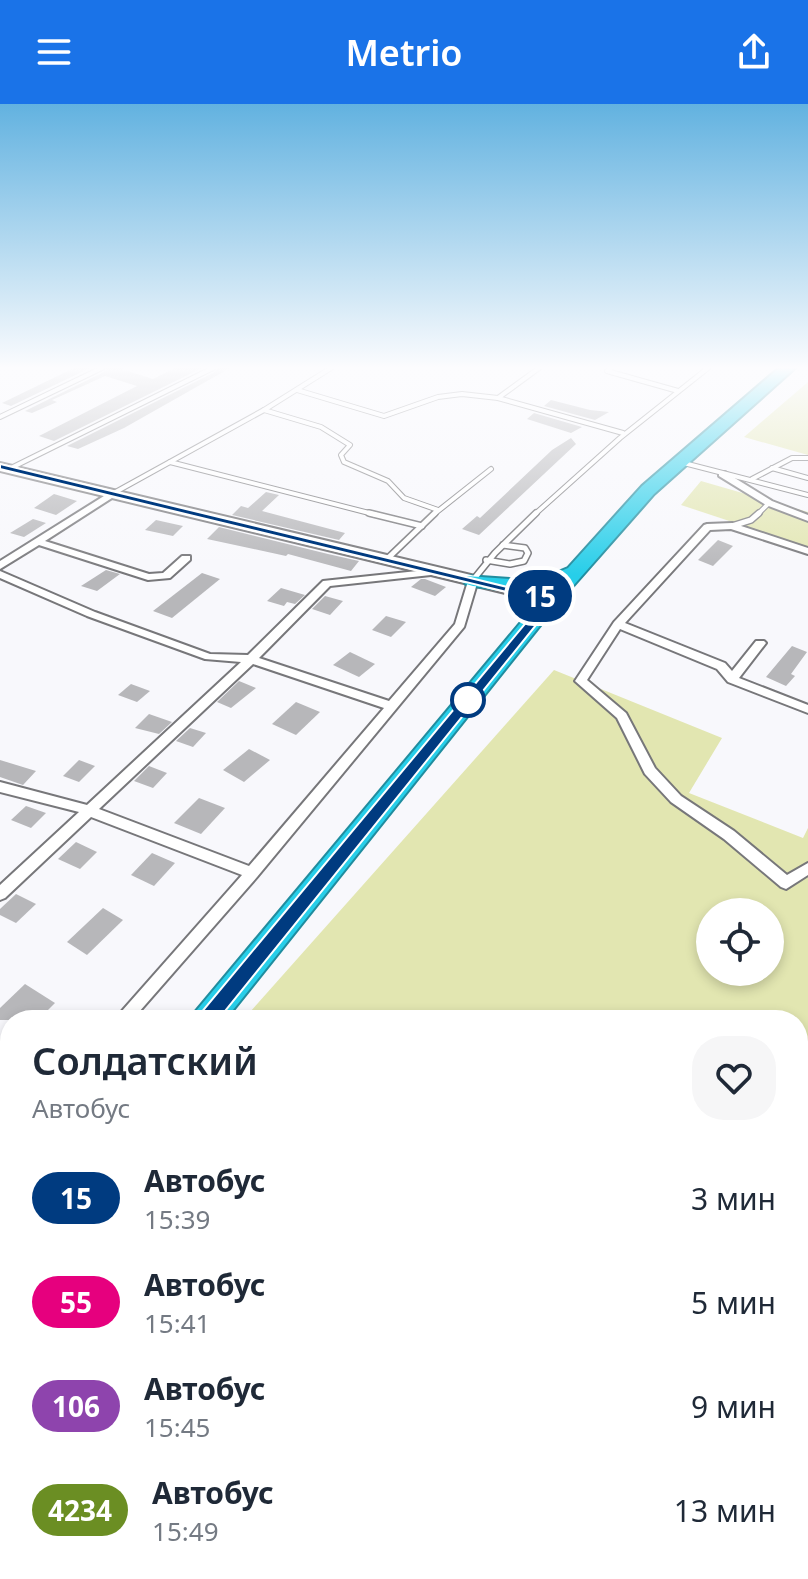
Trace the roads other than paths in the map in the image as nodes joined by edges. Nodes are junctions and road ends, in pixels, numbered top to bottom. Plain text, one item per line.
1 (69, 437) edge
2 (215, 437) edge
3 (340, 437) edge
4 (619, 437) edge
5 (707, 437) edge
6 (808, 458) edge
7 (678, 461) junction
8 (170, 462) junction
9 (4, 468) edge
10 (772, 468) junction
11 (491, 469) dead end
12 (722, 474) junction
13 (808, 478) edge
14 (750, 479) junction
15 (112, 494) junction
16 (808, 495) edge
17 (769, 503) junction
18 (438, 510) junction
19 (808, 518) edge
20 (422, 526) junction
21 (732, 526) junction
22 (38, 542) junction
23 (503, 545) junction
24 (808, 551) edge
25 (186, 558) dead end
26 (386, 560) junction
27 (486, 560) junction
28 (0, 566) edge
29 (577, 569) junction
30 (436, 572) junction
31 (0, 574) edge
32 (473, 580) junction
33 (551, 599) junction
34 (618, 624) junction
35 (523, 634) junction
36 (760, 643) dead end
37 (251, 659) junction
38 (732, 679) junction
39 (390, 706) junction
40 (808, 709) edge
41 (0, 787) edge
42 (88, 810) junction
43 (808, 868) edge
44 (252, 873) junction
45 (0, 894) edge
46 (131, 1010) edge
47 (220, 1010) edge

1 - 9 lane
2 - 8 lane
3 - 18 lane
4 - 23 lane
5 - 7 highway
6 - 10 lane
7 - 12 lane
7 - 29 highway
8 - 15 lane
8 - 20 lane
9 - 15 street
10 - 13 lane
10 - 14 lane
11 - 18 lane
12 - 14 lane
12 - 17 street
14 - 16 lane
15 - 22 street
15 - 26 street
17 - 19 street
17 - 21 lane
18 - 20 lane
20 - 26 lane
21 - 24 street
21 - 34 street
22 - 25 street
22 - 28 street
23 - 27 lane
23 - 27 lane
26 - 30 street
27 - 32 lane
29 - 32 highway
29 - 33 highway
30 - 32 street
30 - 37 street
31 - 37 street
32 - 33 street
32 - 35 street
32 - 39 street
33 - 35 highway
34 - 38 street
34 - 43 street
35 - 47 highway
36 - 38 street
37 - 39 street
37 - 42 street
38 - 40 street
39 - 44 street
41 - 42 street
42 - 44 street
42 - 45 street
44 - 46 street

